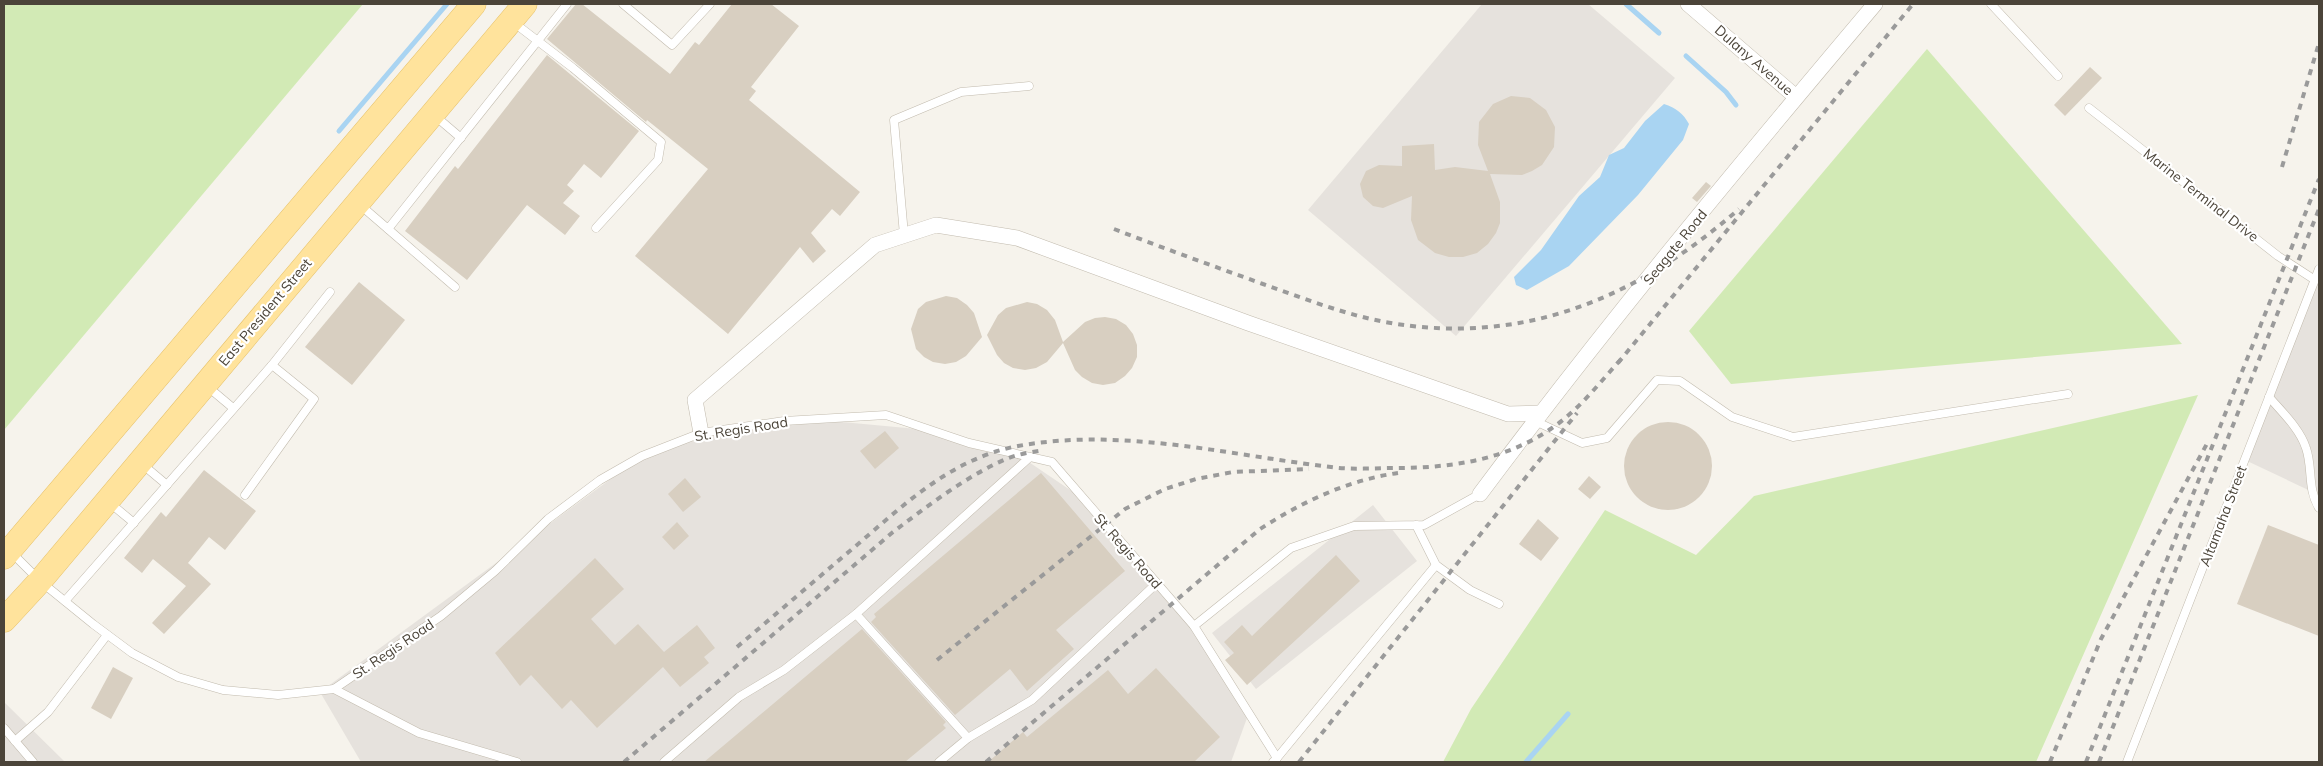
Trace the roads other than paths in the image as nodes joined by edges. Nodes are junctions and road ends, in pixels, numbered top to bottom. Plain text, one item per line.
1 (474, 4) edge
2 (567, 4) edge
3 (623, 4) edge
4 (710, 4) edge
5 (1688, 4) edge
6 (1875, 4) edge
7 (1991, 4) edge
8 (518, 12) edge
9 (538, 40) junction
10 (2058, 76) dead end
11 (1029, 86) dead end
12 (1796, 97) junction
13 (2089, 108) dead end
14 (433, 114) junction
15 (461, 138) junction
16 (358, 203) junction
17 (596, 228) dead end
18 (388, 229) junction
19 (904, 235) junction
20 (2319, 269) edge
21 (2315, 280) junction
22 (455, 287) dead end
23 (330, 292) dead end
24 (272, 365) junction
25 (205, 384) junction
26 (2068, 394) dead end
27 (2269, 398) junction
28 (233, 408) junction
29 (1538, 417) junction
30 (701, 432) junction
31 (1030, 457) junction
32 (139, 462) junction
33 (167, 485) junction
34 (1480, 494) joint
35 (245, 495) dead end
36 (107, 500) junction
37 (2319, 508) edge
38 (134, 523) junction
39 (1416, 525) junction
40 (7, 554) edge
41 (1436, 565) junction
42 (40, 581) junction
43 (1156, 584) junction
44 (64, 601) junction
45 (1499, 604) dead end
46 (856, 614) junction
47 (4, 620) edge
48 (1194, 626) junction
49 (107, 635) junction
50 (334, 689) junction
51 (4, 728) edge
52 (968, 738) junction
53 (15, 741) junction
54 (1275, 760) edge
55 (33, 762) edge
56 (517, 762) edge
57 (664, 762) edge
58 (939, 762) edge
59 (2127, 762) edge

1 - 40 main road
2 - 9 lane
3 - 4 lane
5 - 12 street, Dulany Avenue
6 - 12 street, Seagate Road
7 - 10 lane
8 - 9 lane
8 - 14 main road, East President Street
9 - 15 lane
9 - 17 lane
11 - 19 lane
12 - 29 street, Seagate Road
13 - 21 lane, Marine Terminal Drive
14 - 15 lane
14 - 16 main road, East President Street
15 - 18 lane
16 - 18 lane
16 - 25 main road, East President Street
18 - 22 lane
19 - 29 street
19 - 30 street
20 - 21 lane, Altamaha Street
21 - 27 lane, Altamaha Street
23 - 24 lane
24 - 28 lane
24 - 35 lane
25 - 28 lane
25 - 32 main road, East President Street
26 - 29 lane
27 - 37 lane
27 - 59 lane, Altamaha Street
28 - 33 lane
29 - 34 street, Seagate Road
30 - 31 lane, St. Regis Road
30 - 50 lane, St. Regis Road
31 - 43 lane, St. Regis Road
31 - 46 lane
32 - 33 lane
32 - 36 main road, East President Street
33 - 38 lane
34 - 39 lane
36 - 38 lane
36 - 42 main road, East President Street
38 - 44 lane
39 - 41 lane
39 - 48 lane
40 - 42 lane, St. Regis Road
41 - 45 lane
41 - 54 lane
42 - 44 lane, St. Regis Road
42 - 47 main road, East President Street
43 - 48 lane, St. Regis Road
43 - 52 lane
44 - 49 lane, St. Regis Road
46 - 52 lane
46 - 57 lane
48 - 54 lane, St. Regis Road
49 - 50 lane, St. Regis Road
49 - 53 lane
50 - 56 lane
51 - 53 lane
52 - 58 lane
53 - 55 lane

